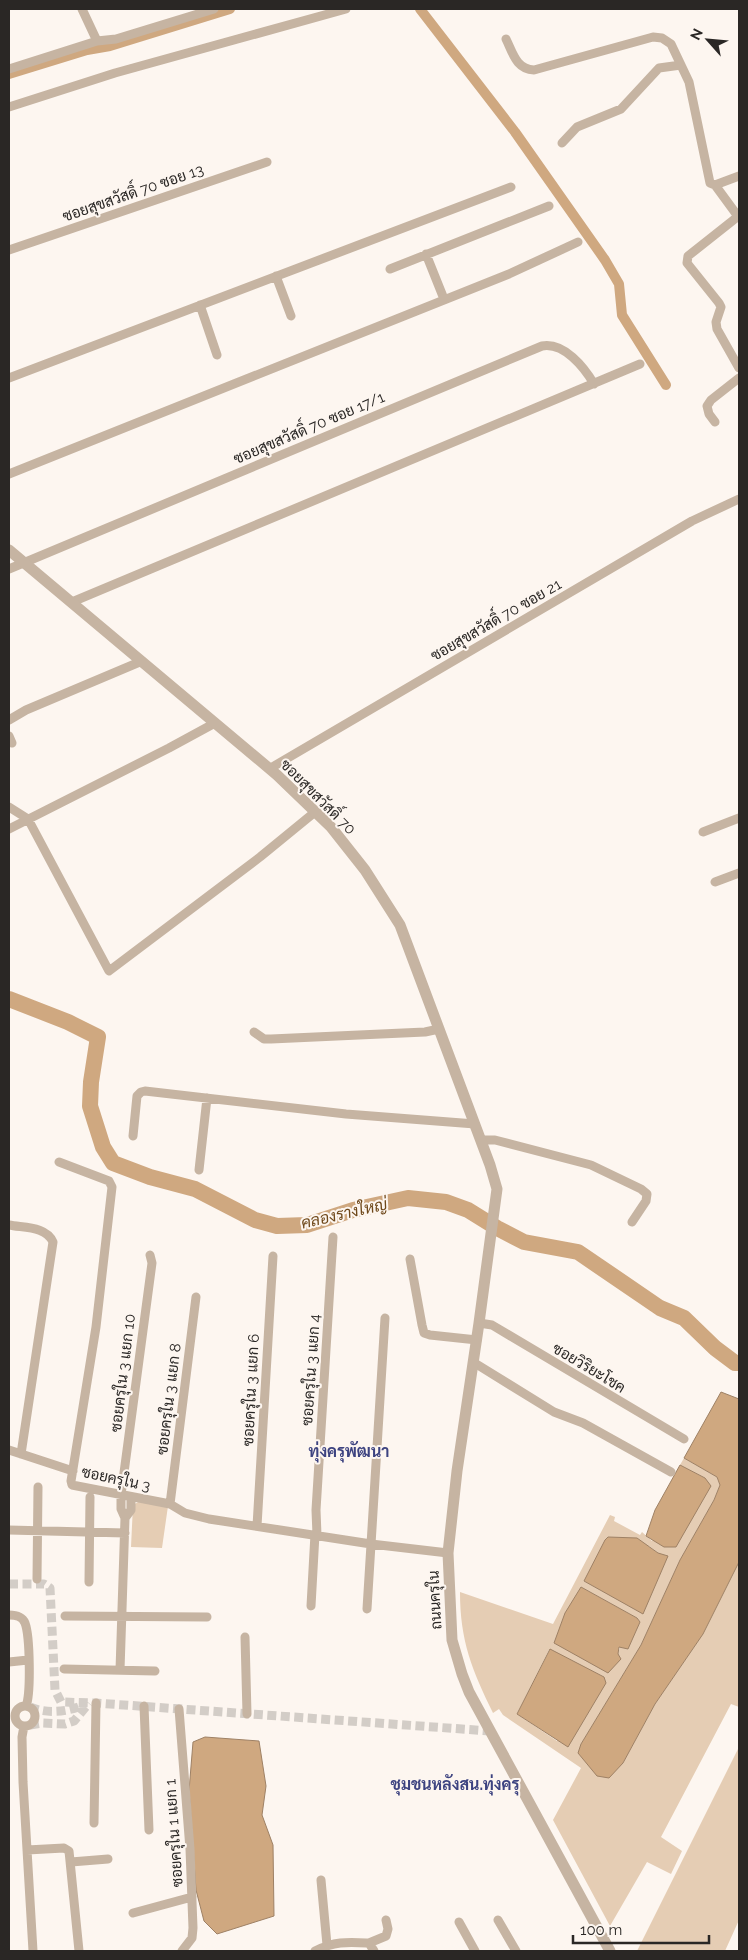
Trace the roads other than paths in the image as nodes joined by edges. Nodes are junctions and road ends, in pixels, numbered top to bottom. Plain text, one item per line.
1 (82, 9) edge
2 (214, 9) edge
3 (346, 9) edge
4 (506, 38) dead end
5 (97, 41) junction
6 (681, 65) junction
7 (9, 69) edge
8 (9, 107) edge
9 (562, 143) dead end
10 (267, 162) dead end
11 (739, 176) edge
12 (715, 185) junction
13 (511, 187) dead end
14 (549, 206) dead end
15 (578, 242) dead end
16 (9, 250) edge
17 (426, 254) junction
18 (390, 269) dead end
19 (276, 276) junction
20 (444, 299) junction
21 (200, 305) junction
22 (291, 316) dead end
23 (217, 355) dead end
24 (640, 364) dead end
25 (739, 368) edge
26 (9, 378) edge
27 (739, 378) edge
28 (594, 384) junction
29 (715, 422) dead end
30 (9, 474) edge
31 (739, 499) edge
32 (9, 550) edge
33 (24, 562) junction
34 (9, 568) edge
35 (72, 602) junction
36 (142, 661) junction
37 (9, 720) edge
38 (214, 723) junction
39 (269, 768) junction
40 (9, 807) edge
41 (316, 812) junction
42 (739, 818) edge
43 (28, 819) junction
44 (9, 829) edge
45 (703, 832) dead end
46 (739, 873) edge
47 (715, 882) dead end
48 (439, 1029) junction
49 (254, 1032) dead end
50 (207, 1098) junction
51 (475, 1124) junction
52 (132, 1136) dead end
53 (481, 1140) junction
54 (58, 1162) dead end
55 (200, 1170) dead end
56 (494, 1211) joint
57 (632, 1222) dead end
58 (9, 1225) edge
59 (333, 1237) dead end
60 (150, 1255) dead end
61 (273, 1256) dead end
62 (410, 1259) dead end
63 (196, 1297) dead end
64 (385, 1318) dead end
65 (479, 1323) junction
66 (477, 1340) junction
67 (473, 1362) junction
68 (684, 1439) dead end
69 (9, 1450) edge
70 (21, 1454) junction
71 (73, 1471) junction
72 (670, 1472) dead end
73 (38, 1487) dead end
74 (121, 1495) junction
75 (90, 1496) dead end
76 (131, 1497) junction
77 (170, 1504) junction
78 (125, 1518) junction
79 (257, 1526) junction
80 (9, 1530) edge
81 (38, 1531) junction
82 (89, 1532) junction
83 (125, 1533) junction
84 (316, 1534) junction
85 (371, 1544) junction
86 (448, 1553) junction
87 (37, 1578) dead end
88 (89, 1582) dead end
89 (311, 1606) dead end
90 (367, 1610) dead end
91 (9, 1615) edge
92 (65, 1616) dead end
93 (122, 1616) junction
94 (207, 1617) dead end
95 (245, 1637) dead end
96 (28, 1660) junction
97 (9, 1662) edge
98 (64, 1669) dead end
99 (120, 1670) junction
100 (155, 1670) dead end
101 (96, 1703) dead end
102 (26, 1706) junction
103 (144, 1706) dead end
104 (179, 1709) dead end
105 (12, 1714) edge
106 (247, 1714) dead end
107 (24, 1726) junction
108 (94, 1823) dead end
109 (150, 1830) dead end
110 (27, 1850) junction
111 (108, 1859) dead end
112 (71, 1862) junction
113 (321, 1880) dead end
114 (192, 1897) junction
115 (133, 1913) dead end
116 (386, 1920) dead end
117 (498, 1920) dead end
118 (459, 1922) dead end
119 (327, 1945) junction
120 (371, 1947) edge
121 (33, 1951) edge
122 (79, 1951) edge
123 (182, 1951) edge
124 (315, 1951) edge
125 (475, 1951) edge
126 (516, 1951) edge
127 (610, 1951) edge

1 - 5 street
2 - 5 street
3 - 8 street
4 - 6 street
5 - 7 street
6 - 9 street
6 - 12 street
10 - 16 street, ซอยสุขสวัสดิ์ 70 ซอย 13
11 - 12 street
12 - 25 street
13 - 19 street
14 - 17 street
15 - 20 street
17 - 18 street
17 - 20 street
19 - 21 street
19 - 22 street
20 - 30 street
21 - 23 street
21 - 26 street
24 - 28 street
27 - 29 street
28 - 33 street, ซอยสุขสวัสดิ์ 70 ซอย 17/1
28 - 35 street
31 - 39 street, ซอยสุขสวัสดิ์ 70 ซอย 21
32 - 33 street, ซอยสุขสวัสดิ์ 70
33 - 34 street, ซอยสุขสวัสดิ์ 70 ซอย 17/1
33 - 35 street, ซอยสุขสวัสดิ์ 70
35 - 36 street, ซอยสุขสวัสดิ์ 70
36 - 37 street
36 - 38 street, ซอยสุขสวัสดิ์ 70
38 - 39 street, ซอยสุขสวัสดิ์ 70
38 - 43 street
39 - 41 street, ซอยสุขสวัสดิ์ 70
40 - 43 street
41 - 43 street
41 - 48 street, ซอยสุขสวัสดิ์ 70
42 - 45 street
43 - 44 street
46 - 47 street
48 - 49 street
48 - 51 street, ซอยสุขสวัสดิ์ 70
50 - 51 street
50 - 52 street
50 - 55 street
51 - 53 street, ซอยสุขสวัสดิ์ 70
53 - 56 street, ซอยสุขสวัสดิ์ 70
53 - 57 street
54 - 71 street, ซอยครุใน 3
56 - 65 street, ถนนครุใน
58 - 70 street
59 - 84 street, ซอยครุใน 3 แยก 4
60 - 74 street, ซอยครุใน 3 แยก 10
61 - 79 street, ซอยครุใน 3 แยก 6
62 - 66 street
63 - 77 street, ซอยครุใน 3 แยก 8
64 - 85 street
65 - 66 street, ถนนครุใน
65 - 68 street, ซอยวิริยะโชค
66 - 67 street, ถนนครุใน
67 - 72 street
67 - 86 street, ถนนครุใน
69 - 70 street
70 - 71 street
71 - 74 street, ซอยครุใน 3
73 - 81 street
74 - 76 street, ซอยครุใน 3
74 - 78 street, ซอยครุใน 3 แยก 10
75 - 82 street
76 - 77 street, ซอยครุใน 3
76 - 78 street
77 - 79 street, ซอยครุใน 3
78 - 83 street
79 - 84 street, ซอยครุใน 3
80 - 81 street
81 - 82 street
81 - 87 street
82 - 83 street
82 - 88 street
83 - 93 street
84 - 85 street, ซอยครุใน 3
84 - 89 street, ซอยครุใน 3 แยก 4
85 - 86 street, ซอยครุใน 3
85 - 90 street
86 - 127 street, ถนนครุใน
91 - 96 street
92 - 93 street
93 - 94 street
93 - 99 street
95 - 106 street
96 - 97 street
96 - 102 street
98 - 99 street
99 - 100 street
101 - 108 street
102 - 105 street
102 - 107 street
103 - 109 street
104 - 114 street, ซอยครุใน 1 แยก 1
105 - 107 street
107 - 110 street
110 - 112 street
110 - 121 street
111 - 112 street
112 - 122 street
113 - 119 street
114 - 115 street
114 - 123 street, ซอยครุใน 1 แยก 1
116 - 120 street
117 - 126 street
118 - 125 street
119 - 120 street
119 - 124 street

